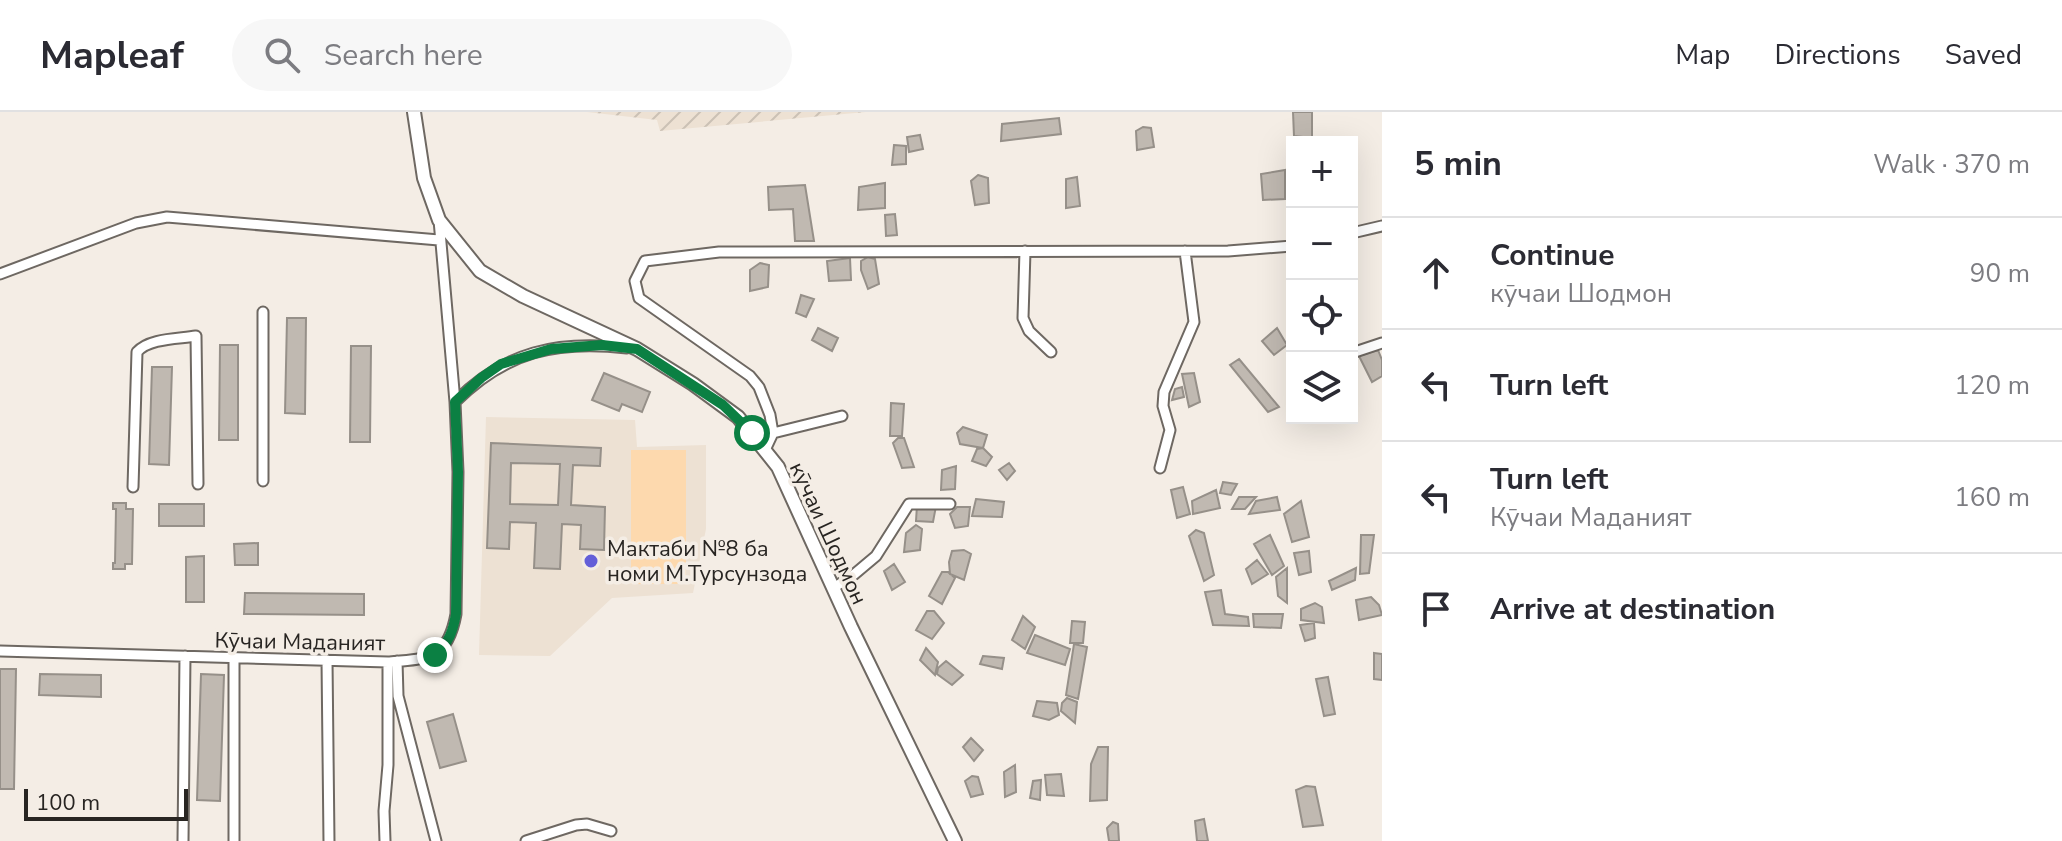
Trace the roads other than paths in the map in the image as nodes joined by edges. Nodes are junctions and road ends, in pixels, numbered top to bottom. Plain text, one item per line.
1 (414, 112) edge
2 (439, 220) junction
3 (1382, 226) edge
4 (1358, 232) edge
5 (439, 240) junction
6 (1286, 246) edge
7 (1025, 251) junction
8 (1185, 251) junction
9 (0, 274) edge
10 (263, 312) dead end
11 (1382, 343) edge
12 (637, 349) junction
13 (1051, 352) dead end
14 (1355, 352) edge
15 (455, 402) junction
16 (842, 416) dead end
17 (773, 433) junction
18 (765, 450) junction
19 (1160, 468) dead end
20 (263, 481) dead end
21 (198, 484) dead end
22 (133, 487) dead end
23 (950, 504) dead end
24 (833, 588) junction
25 (0, 651) edge
26 (185, 656) junction
27 (234, 658) junction
28 (327, 660) junction
29 (393, 661) junction
30 (611, 831) dead end
31 (183, 841) edge
32 (234, 841) edge
33 (329, 841) edge
34 (385, 841) edge
35 (436, 841) edge
36 (526, 841) edge
37 (955, 841) edge

1 - 2 main road, кӯчаи Шодмон
2 - 5 street, Кӯчаи Маданият
2 - 12 main road, кӯчаи Шодмон
3 - 4 street
5 - 9 street
5 - 15 street, Кӯчаи Маданият
6 - 8 street
7 - 8 street
7 - 13 street
7 - 17 street
8 - 19 street
10 - 20 street
11 - 14 street
12 - 15 street
12 - 18 main road, кӯчаи Шодмон
15 - 29 street, Кӯчаи Маданият
16 - 17 street
17 - 18 street
18 - 24 main road, кӯчаи Шодмон
21 - 22 street
23 - 24 street
24 - 37 main road, кӯчаи Шодмон
25 - 26 street, Кӯчаи Маданият
26 - 27 street, Кӯчаи Маданият
26 - 31 street
27 - 28 street, Кӯчаи Маданият
27 - 32 street
28 - 29 street, Кӯчаи Маданият
28 - 33 street
29 - 34 street
29 - 35 street
30 - 36 street

